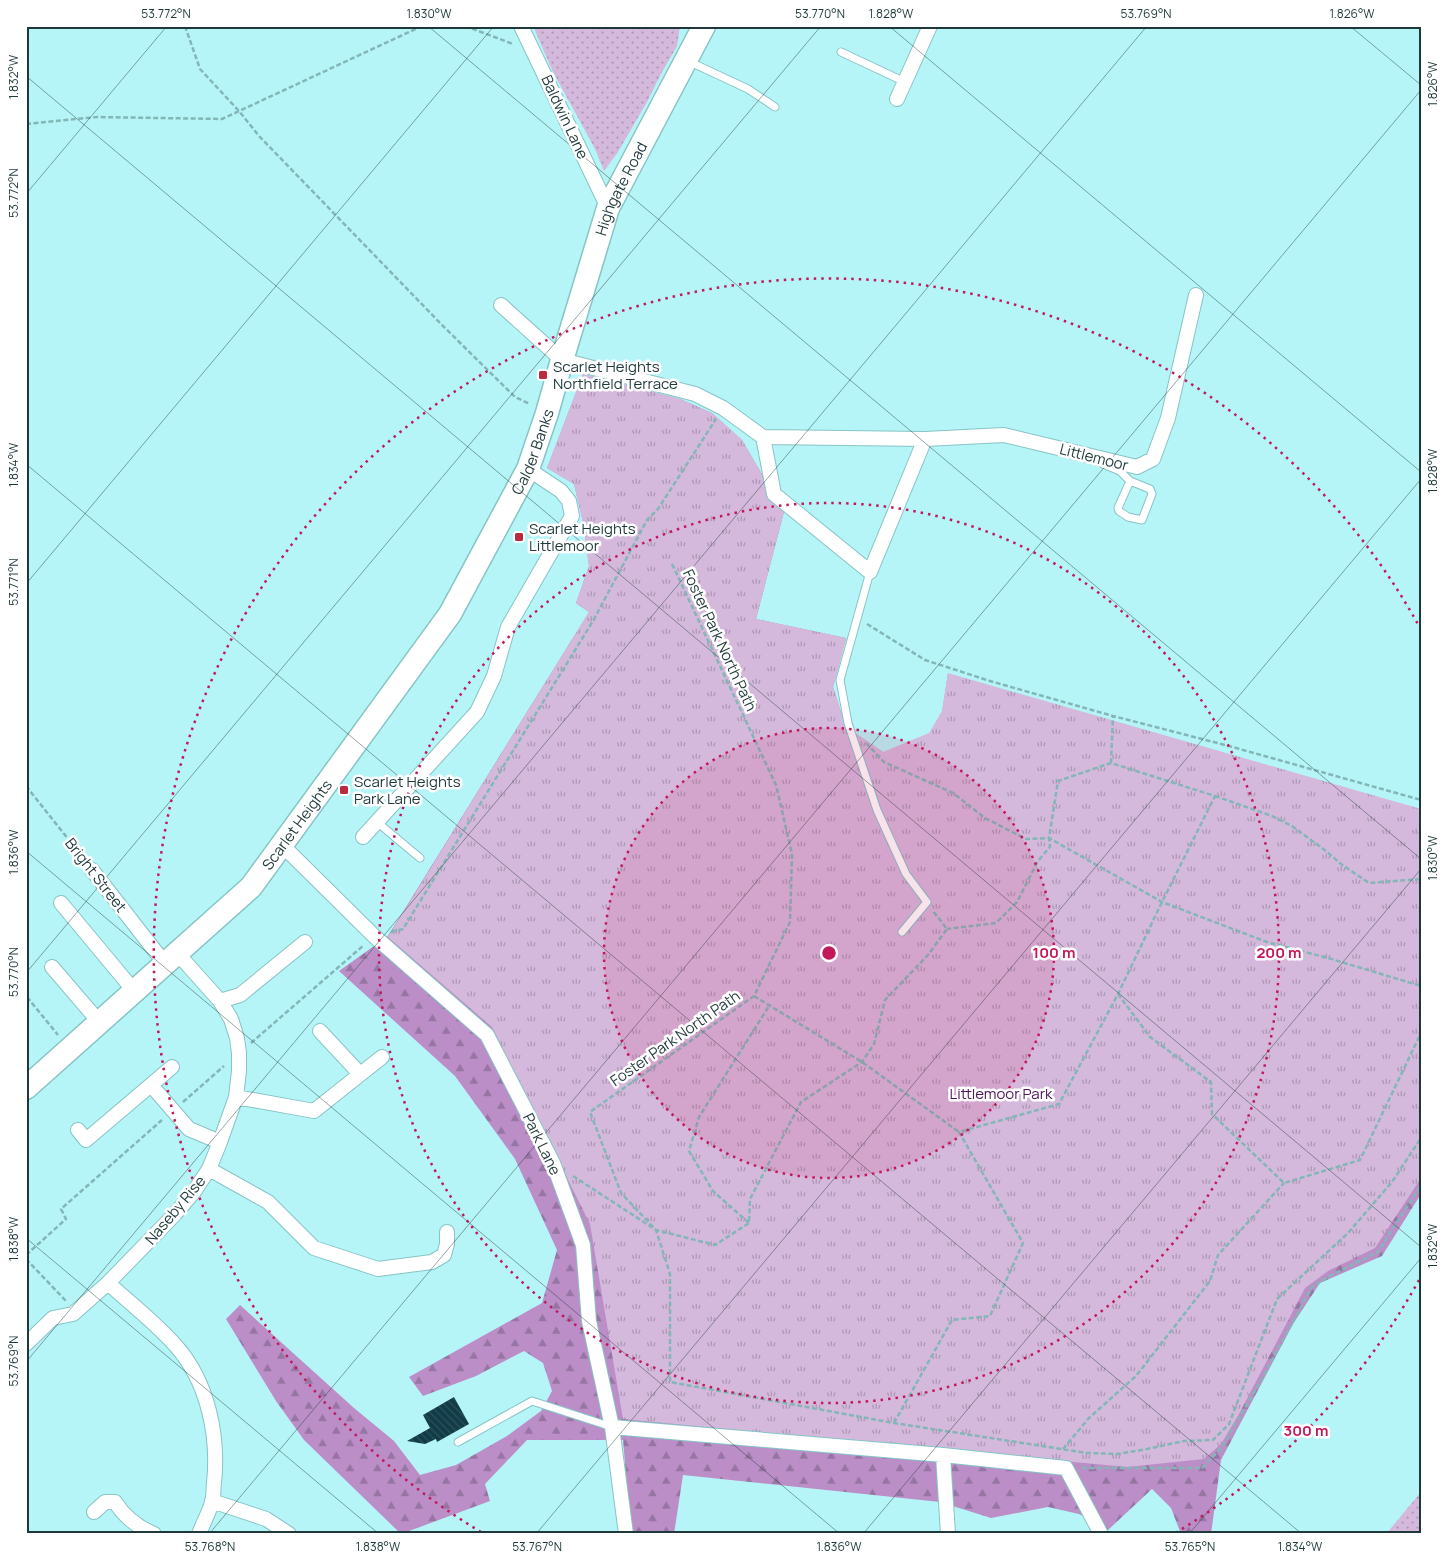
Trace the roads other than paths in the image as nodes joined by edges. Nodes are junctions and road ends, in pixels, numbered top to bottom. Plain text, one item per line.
1 (521, 26) edge
2 (704, 26) edge
3 (930, 26) edge
4 (841, 52) dead end
5 (685, 60) junction
6 (905, 82) junction
7 (897, 99) dead end
8 (776, 107) dead end
9 (608, 208) junction
10 (1196, 295) dead end
11 (501, 306) dead end
12 (562, 360) junction
13 (763, 437) junction
14 (925, 439) junction
15 (1073, 452) junction
16 (528, 470) junction
17 (1130, 481) junction
18 (506, 511) joint
19 (870, 572) junction
20 (377, 822) junction
21 (363, 837) dead end
22 (282, 845) junction
23 (420, 858) dead end
24 (92, 870) road end
25 (61, 903) dead end
26 (902, 932) dead end
27 (305, 942) dead end
28 (172, 959) junction
29 (52, 967) dead end
30 (135, 992) junction
31 (220, 1002) junction
32 (100, 1023) junction
33 (320, 1030) dead end
34 (382, 1057) dead end
35 (172, 1067) dead end
36 (360, 1074) junction
37 (151, 1086) junction
38 (26, 1088) edge
39 (236, 1097) junction
40 (78, 1130) dead end
41 (220, 1142) junction
42 (209, 1169) junction
43 (447, 1232) dead end
44 (108, 1283) junction
45 (26, 1344) edge
46 (612, 1427) junction
47 (458, 1442) dead end
48 (943, 1455) junction
49 (212, 1501) junction
50 (94, 1512) dead end
51 (154, 1534) edge
52 (198, 1534) edge
53 (289, 1534) edge
54 (626, 1534) edge
55 (948, 1534) edge
56 (1101, 1534) edge

1 - 9 street, Baldwin Lane
2 - 5 main road, Highgate Road
3 - 6 street
4 - 6 lane
5 - 8 lane
5 - 9 main road, Highgate Road
6 - 7 street
9 - 12 main road, Highgate Road
10 - 15 street, Littlemoor
11 - 12 street
12 - 13 street
12 - 16 main road, Calder Banks
13 - 14 street, Littlemoor
13 - 19 street
14 - 15 street, Littlemoor
14 - 19 street
15 - 17 lane
16 - 18 main road, Calder Banks
16 - 20 street
17 - 17 lane
18 - 22 main road, Scarlet Heights
19 - 26 lane
20 - 21 street
20 - 23 lane
22 - 28 main road, Scarlet Heights
22 - 46 street, Park Lane
24 - 28 street, Bright Street
25 - 30 street
27 - 31 street
28 - 30 main road, Scarlet Heights
28 - 31 street, Naseby Rise
29 - 32 street
30 - 32 main road, Scarlet Heights
31 - 39 street, Naseby Rise
32 - 38 main road, Scarlet Heights
33 - 36 street
34 - 36 street
35 - 37 street
36 - 39 street
37 - 40 street
37 - 41 street
39 - 41 street, Naseby Rise
41 - 42 street, Naseby Rise
42 - 43 street
42 - 44 street, Naseby Rise
44 - 45 street, Naseby Rise
44 - 49 street
46 - 47 lane
46 - 48 street
46 - 54 street, Park Lane
48 - 55 street
48 - 56 street
49 - 52 street
49 - 53 street
50 - 51 street

